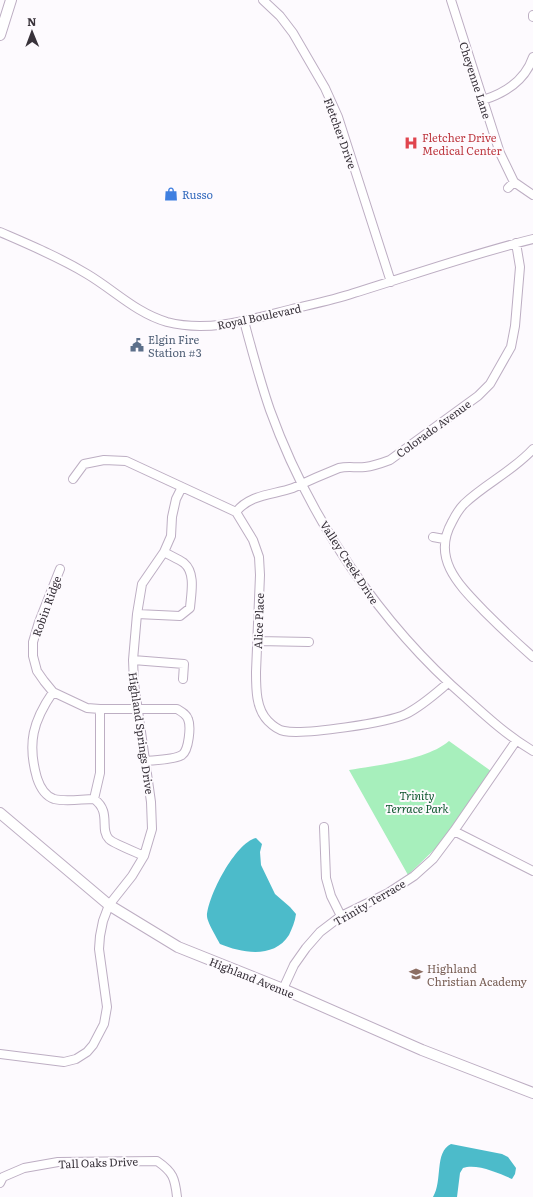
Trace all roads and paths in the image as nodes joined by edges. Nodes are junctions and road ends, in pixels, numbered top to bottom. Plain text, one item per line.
1 (11, 0) edge
2 (263, 0) edge
3 (451, 0) edge
4 (0, 35) edge
5 (533, 57) edge
6 (483, 100) junction
7 (533, 195) edge
8 (0, 232) edge
9 (533, 239) edge
10 (516, 243) junction
11 (391, 282) junction
12 (244, 321) junction
13 (533, 450) edge
14 (73, 479) dead end
15 (303, 483) junction
16 (182, 487) junction
17 (236, 512) junction
18 (433, 537) dead end
19 (444, 539) junction
20 (164, 552) junction
21 (60, 569) dead end
22 (137, 614) junction
23 (258, 641) junction
24 (309, 642) dead end
25 (533, 657) edge
26 (133, 660) junction
27 (183, 679) dead end
28 (448, 683) junction
29 (53, 692) junction
30 (138, 709) junction
31 (100, 710) junction
32 (516, 741) junction
33 (533, 751) edge
34 (146, 762) junction
35 (94, 799) junction
36 (0, 813) edge
37 (324, 827) dead end
38 (454, 831) junction
39 (144, 856) junction
40 (533, 871) edge
41 (109, 905) junction
42 (341, 916) junction
43 (283, 989) junction
44 (0, 1054) edge
45 (533, 1093) edge
46 (0, 1183) edge
47 (177, 1197) edge

1 - 4 main road
2 - 11 street, Fletcher Drive
3 - 6 street, Cheyenne Lane
5 - 6 street
6 - 7 street, Cheyenne Lane
8 - 12 street, Royal Boulevard
9 - 10 street, Royal Boulevard
10 - 11 street, Royal Boulevard
10 - 15 street, Colorado Avenue
11 - 12 street, Royal Boulevard
12 - 15 street, Valley Creek Drive
13 - 19 street
14 - 16 street
15 - 17 street, Colorado Avenue
15 - 28 street, Valley Creek Drive
16 - 17 street
16 - 20 street, Highland Springs Drive
17 - 23 street, Alice Place
18 - 19 street
19 - 25 street
20 - 22 street, Highland Springs Drive
20 - 22 street
21 - 29 street, Robin Ridge
22 - 26 street, Highland Springs Drive
23 - 24 street
23 - 28 street, Alice Place
26 - 27 street
26 - 30 street, Highland Springs Drive
28 - 32 street, Valley Creek Drive
29 - 31 street, Robin Ridge
29 - 35 street
30 - 31 street, Robin Ridge
30 - 34 street, Highland Springs Drive
30 - 34 street, Robin Ridge
31 - 35 street
32 - 33 street, Valley Creek Drive
32 - 38 street, Trinity Terrace
34 - 39 street, Highland Springs Drive
35 - 39 street
36 - 41 main road, Highland Avenue
37 - 42 street
38 - 40 street
38 - 42 street, Trinity Terrace
39 - 41 street, Highland Springs Drive
41 - 43 main road, Highland Avenue
41 - 44 street, Highland Springs Drive
42 - 43 street, Trinity Terrace
43 - 45 main road, Highland Avenue
46 - 47 street, Tall Oaks Drive

